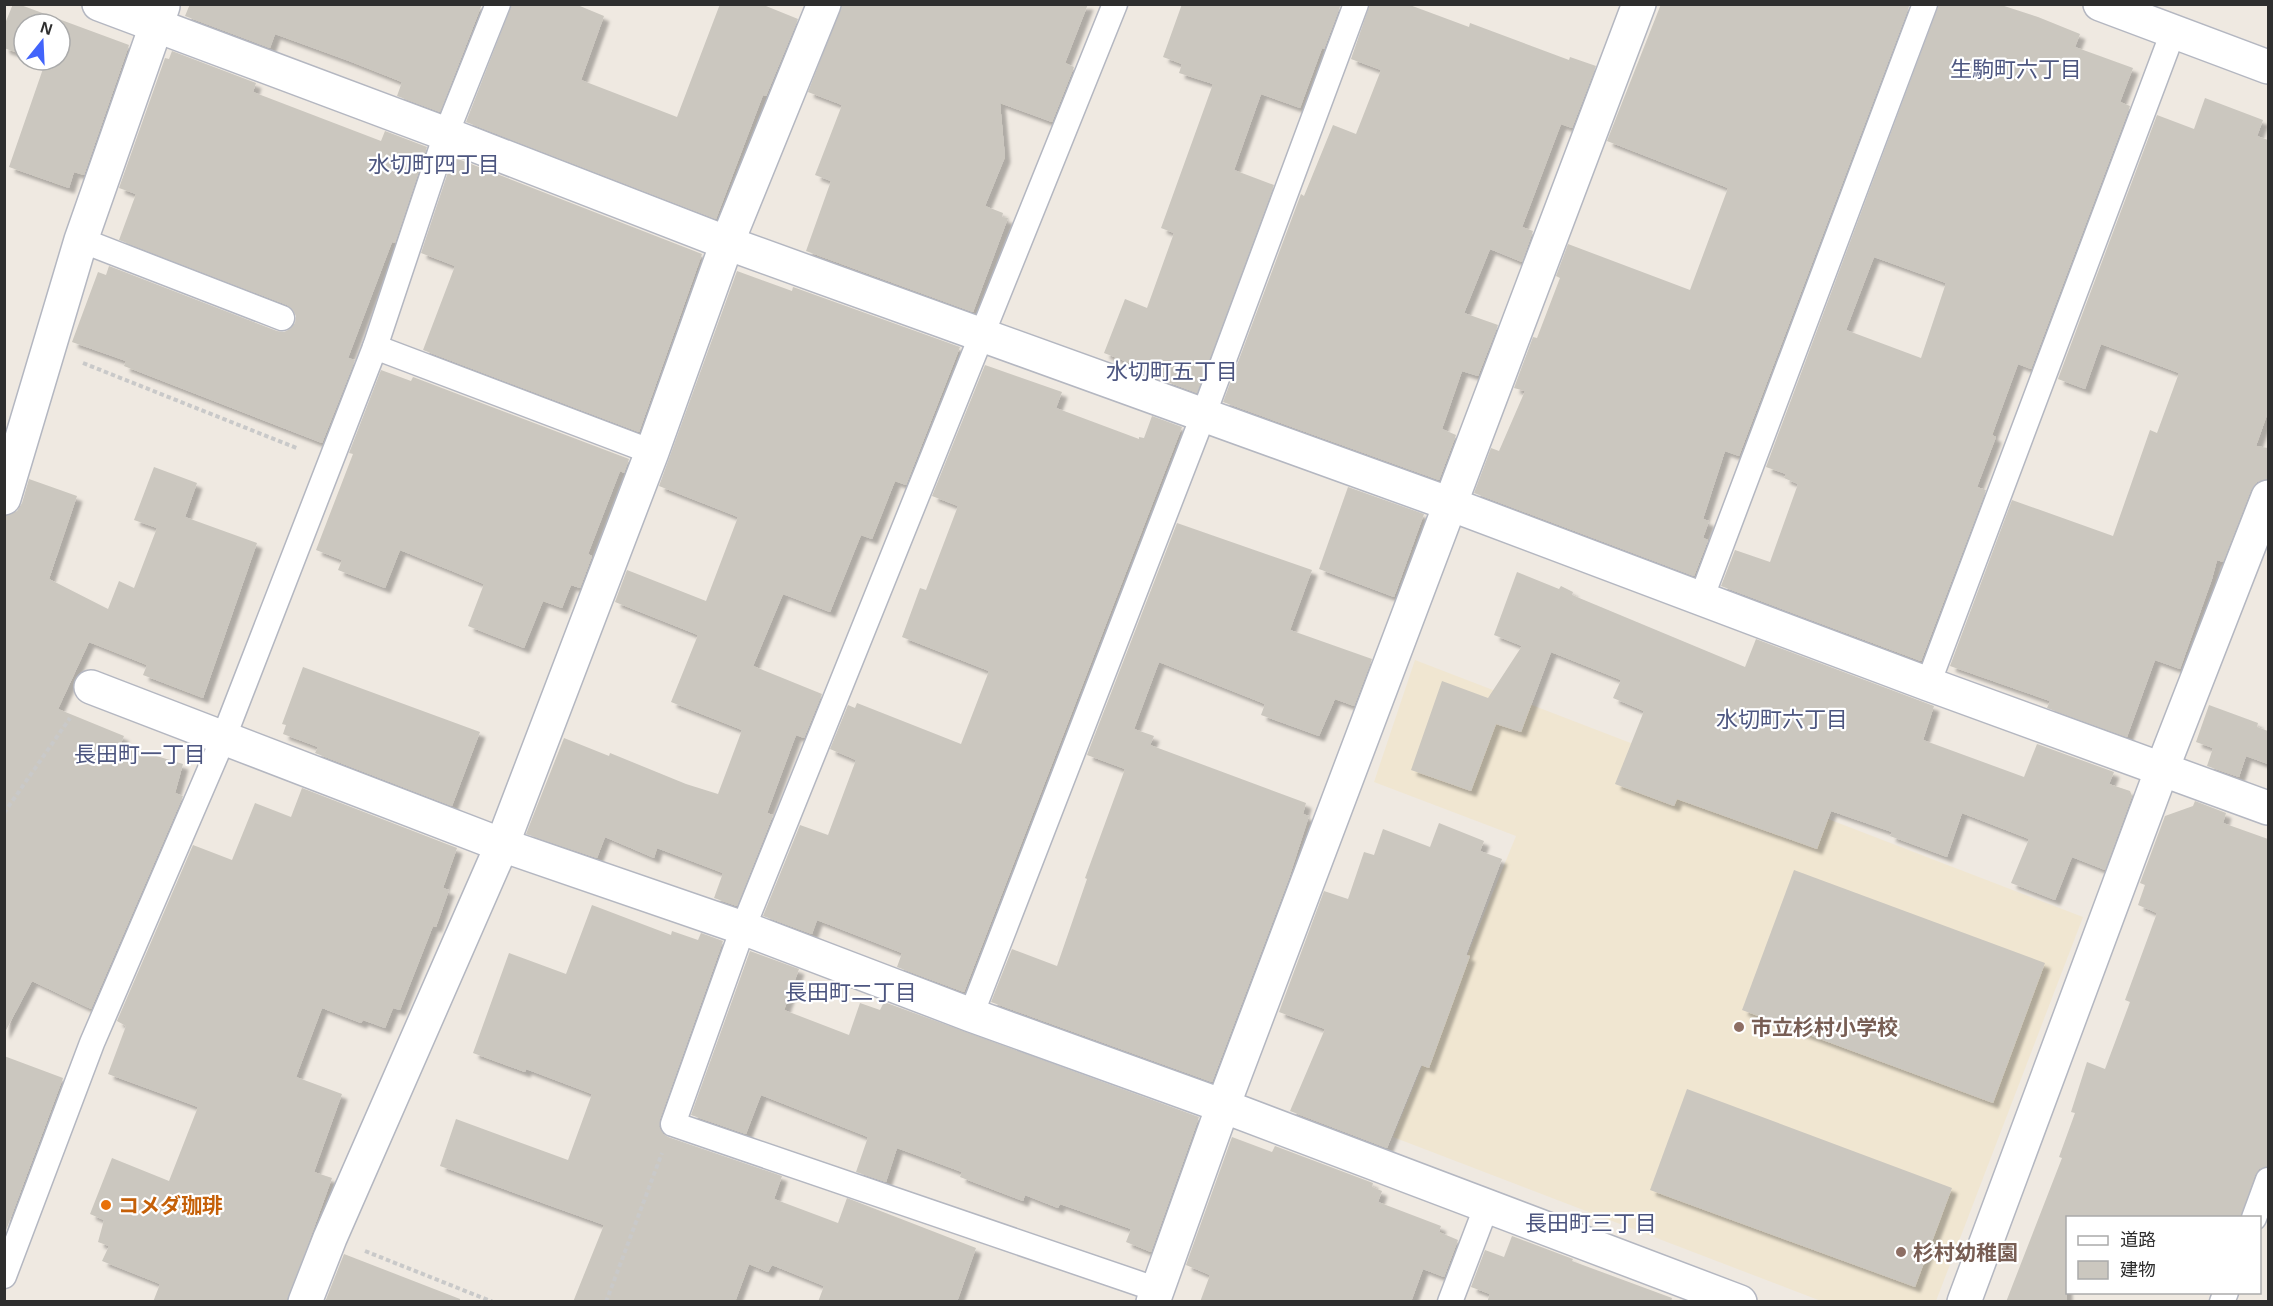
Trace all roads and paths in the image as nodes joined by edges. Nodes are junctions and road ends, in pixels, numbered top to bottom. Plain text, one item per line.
1 (99, 4) edge
2 (498, 4) edge
3 (824, 4) edge
4 (1115, 4) edge
5 (1356, 4) edge
6 (1639, 4) edge
7 (1924, 4) edge
8 (2100, 4) edge
9 (160, 15) edge
10 (2173, 32) junction
11 (2268, 67) edge
12 (446, 134) junction
13 (81, 240) junction
14 (727, 243) junction
15 (282, 318) dead end
16 (982, 334) junction
17 (375, 347) junction
18 (49, 349) junction
19 (1203, 416) junction
20 (652, 452) junction
21 (331, 461) junction
22 (2268, 497) edge
23 (4, 498) edge
24 (1450, 504) junction
25 (1701, 599) junction
26 (1928, 684) junction
27 (91, 687) joint
28 (224, 739) junction
29 (2162, 769) junction
30 (2268, 808) edge
31 (4, 813) edge
32 (501, 845) junction
33 (743, 928) junction
34 (971, 1015) junction
35 (1224, 1106) junction
36 (673, 1124) junction
37 (2268, 1180) edge
38 (1487, 1205) junction
39 (2255, 1216) edge
40 (330, 1238) junction
41 (4, 1276) edge
42 (1692, 1293) edge
43 (1156, 1296) edge
44 (305, 1302) edge
45 (493, 1302) edge
46 (606, 1302) edge
47 (1450, 1302) edge
48 (1740, 1302) edge
49 (1964, 1302) edge

1 - 9 street
2 - 12 lane
3 - 14 street
4 - 16 lane
5 - 19 lane
6 - 24 street
7 - 25 lane
8 - 10 street
9 - 12 street
9 - 13 street
10 - 11 street
10 - 26 lane
12 - 14 street
12 - 17 lane
13 - 15 lane
13 - 18 street
14 - 16 street
14 - 20 street
16 - 19 street
16 - 33 lane
17 - 20 lane
17 - 21 lane
18 - 21 path
18 - 23 street
19 - 24 street
19 - 34 lane
20 - 32 street
21 - 28 lane
22 - 29 street
24 - 25 street
24 - 35 street
25 - 26 street
26 - 29 street
27 - 28 street
27 - 31 path
28 - 32 street
28 - 41 lane
29 - 30 street
29 - 49 street
32 - 33 street
32 - 40 street
33 - 34 street
33 - 36 lane
34 - 35 street
35 - 38 street
35 - 43 street
36 - 43 lane
36 - 46 path
37 - 39 lane
38 - 42 street
38 - 47 lane
40 - 44 street
40 - 45 path
42 - 48 street

